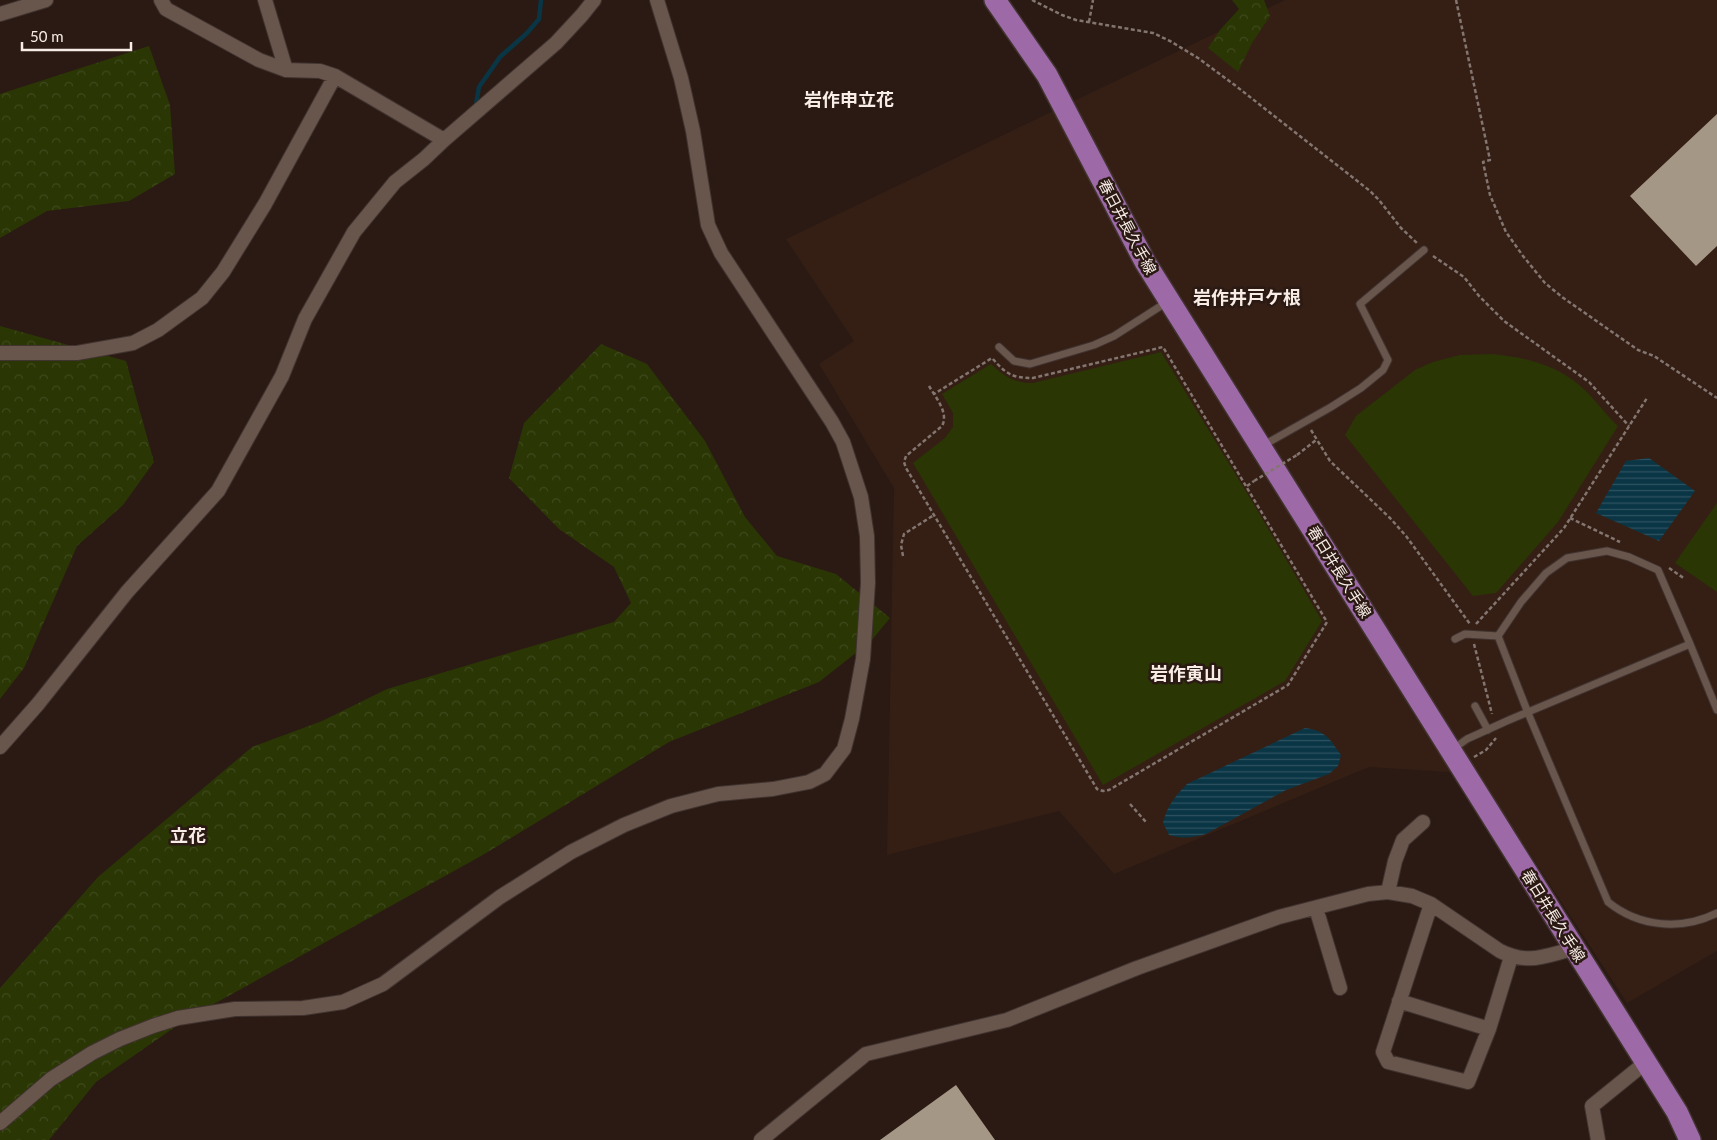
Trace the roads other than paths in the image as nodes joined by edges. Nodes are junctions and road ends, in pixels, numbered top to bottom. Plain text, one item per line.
1 (46, 0) edge
2 (161, 0) edge
3 (265, 0) edge
4 (594, 0) edge
5 (657, 0) edge
6 (995, 0) edge
7 (0, 14) edge
8 (286, 70) junction
9 (335, 76) junction
10 (444, 140) junction
11 (1424, 250) road end
12 (1169, 301) junction
13 (999, 347) dead end
14 (0, 354) edge
15 (1262, 447) junction
16 (1498, 636) junction
17 (1455, 639) dead end
18 (1690, 644) junction
19 (1475, 706) dead end
20 (1717, 710) edge
21 (1528, 713) junction
22 (1488, 730) junction
23 (0, 747) edge
24 (1450, 751) junction
25 (1423, 822) dead end
26 (1388, 892) junction
27 (1431, 904) junction
28 (1316, 908) junction
29 (1717, 913) edge
30 (1573, 949) junction
31 (1511, 957) junction
32 (1340, 988) dead end
33 (1399, 1001) junction
34 (1489, 1029) junction
35 (1645, 1063) junction
36 (0, 1123) edge
37 (761, 1140) edge
38 (1598, 1140) edge
39 (1690, 1140) edge

1 - 7 street
2 - 8 street
3 - 8 street
4 - 10 street
5 - 36 street
6 - 12 main road, 春日井長久手線
8 - 9 street
9 - 10 street
9 - 14 street
10 - 23 street
11 - 15 lane
12 - 13 lane
12 - 15 main road, 春日井長久手線
15 - 24 main road, 春日井長久手線
16 - 17 lane
16 - 18 lane
16 - 21 lane
18 - 20 lane
18 - 21 lane
19 - 22 lane
21 - 22 lane
21 - 29 lane
22 - 24 lane
24 - 30 main road, 春日井長久手線
25 - 26 street
26 - 27 street
26 - 28 street
27 - 31 street
27 - 33 street
28 - 32 street
28 - 37 street
30 - 31 street
30 - 35 main road, 春日井長久手線
31 - 34 street
33 - 34 street
33 - 34 street
35 - 38 street
35 - 39 main road, 春日井長久手線

